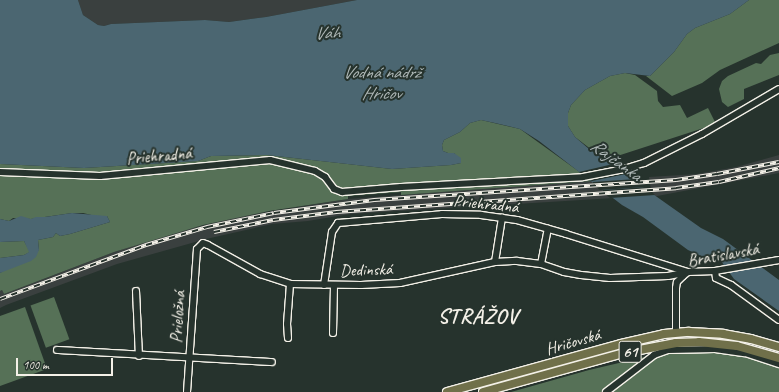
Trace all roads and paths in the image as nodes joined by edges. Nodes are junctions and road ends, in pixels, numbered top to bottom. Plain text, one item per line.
1 (779, 89) edge
2 (0, 172) edge
3 (502, 218) junction
4 (548, 229) junction
5 (199, 245) joint
6 (779, 260) edge
7 (495, 262) junction
8 (542, 264) junction
9 (718, 270) junction
10 (688, 272) junction
11 (290, 284) junction
12 (324, 285) junction
13 (334, 285) junction
14 (136, 291) dead end
15 (779, 320) edge
16 (333, 333) dead end
17 (676, 333) junction
18 (288, 338) dead end
19 (779, 347) edge
20 (57, 350) dead end
21 (139, 356) junction
22 (189, 358) junction
23 (779, 358) edge
24 (272, 362) dead end
25 (779, 364) edge
26 (187, 392) edge
27 (448, 392) edge
28 (483, 392) edge
29 (606, 392) edge

1 - 2 street, Priehradná
3 - 4 street, Priehradná
3 - 7 street
3 - 12 street, Priehradná
4 - 8 street
4 - 10 street, Priehradná
5 - 11 street, Dedinská
5 - 22 street, Prieložná
6 - 9 street, Bratislavská
7 - 8 street, Dedinská
7 - 13 street, Dedinská
8 - 10 street, Dedinská
9 - 10 street, Bratislavská
9 - 15 street
10 - 17 street, Bratislavská
11 - 12 street, Dedinská
11 - 18 street
12 - 13 street, Dedinská
13 - 16 street
14 - 21 street
17 - 19 main road, Hričovská / 61
17 - 27 main road, Hričovská / 61
20 - 21 street
21 - 22 street
22 - 24 street
22 - 26 street, Prieložná
23 - 28 main road, Hričovská / 61
25 - 29 street

